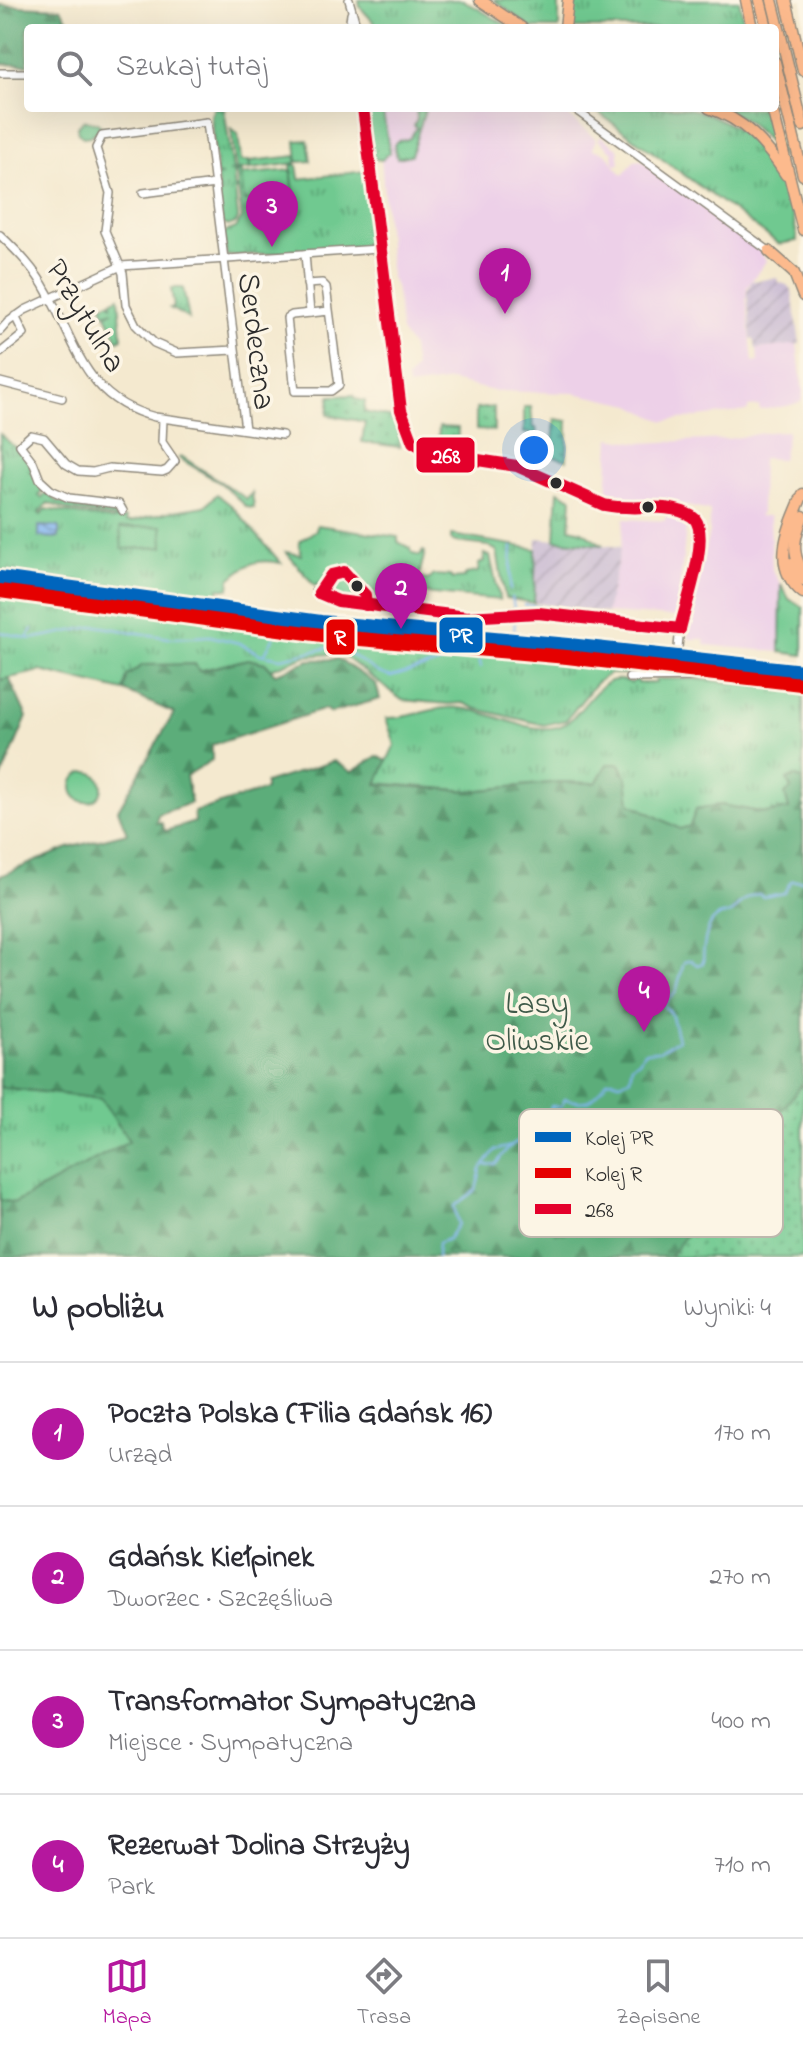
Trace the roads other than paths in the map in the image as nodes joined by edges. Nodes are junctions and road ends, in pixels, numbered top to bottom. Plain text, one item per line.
1 (480, 0) edge
2 (568, 0) edge
3 (746, 0) edge
4 (760, 0) edge
5 (772, 0) edge
6 (786, 0) edge
7 (516, 24) edge
8 (565, 24) edge
9 (751, 24) edge
10 (766, 24) edge
11 (778, 24) edge
12 (779, 28) edge
13 (801, 52) edge
14 (803, 70) edge
15 (0, 73) edge
16 (24, 73) edge
17 (779, 78) edge
18 (363, 112) edge
19 (578, 112) edge
20 (719, 112) edge
21 (773, 112) edge
22 (803, 126) edge
23 (803, 175) edge
24 (215, 184) junction
25 (791, 184) junction
26 (143, 193) dead end
27 (803, 230) edge
28 (0, 235) edge
29 (379, 249) junction
30 (769, 251) joint
31 (305, 254) junction
32 (223, 259) junction
33 (121, 266) junction
34 (307, 284) junction
35 (803, 296) edge
36 (51, 298) junction
37 (329, 311) junction
38 (310, 313) junction
39 (15, 316) junction
40 (0, 331) edge
41 (235, 350) junction
42 (0, 353) edge
43 (0, 382) edge
44 (62, 398) dead end
45 (163, 419) junction
46 (245, 429) junction
47 (282, 435) dead end
48 (803, 494) edge
49 (123, 511) dead end
50 (803, 516) edge
51 (786, 537) junction
52 (803, 571) edge
53 (803, 580) edge
54 (317, 592) dead end
55 (803, 593) edge
56 (680, 629) junction
57 (676, 676) junction
58 (629, 678) dead end
59 (803, 688) edge

1 - 7 highway
2 - 8 highway
3 - 9 highway
4 - 10 highway
5 - 11 highway
6 - 13 highway
12 - 22 highway
13 - 14 highway
15 - 16 street
17 - 23 highway
18 - 29 street
19 - 30 street
20 - 25 highway
21 - 25 highway
24 - 26 street
24 - 32 street, Serdeczna
24 - 33 street, Serdeczna
25 - 27 highway
28 - 36 street, Przytulna
29 - 31 street
29 - 56 street
30 - 35 highway
31 - 32 street
31 - 34 street
32 - 33 street
32 - 41 street, Serdeczna
33 - 36 street
33 - 41 street
34 - 37 street
34 - 38 street
36 - 39 street
36 - 45 street, Przytulna
37 - 38 street
37 - 38 street
39 - 40 street
39 - 42 street
41 - 46 street, Serdeczna
43 - 44 street
45 - 46 street, Przytulna
45 - 49 street
46 - 47 street, Przytulna
48 - 51 highway
50 - 52 highway
51 - 53 highway
51 - 55 highway
54 - 56 street
56 - 57 street
57 - 58 street
57 - 59 street

